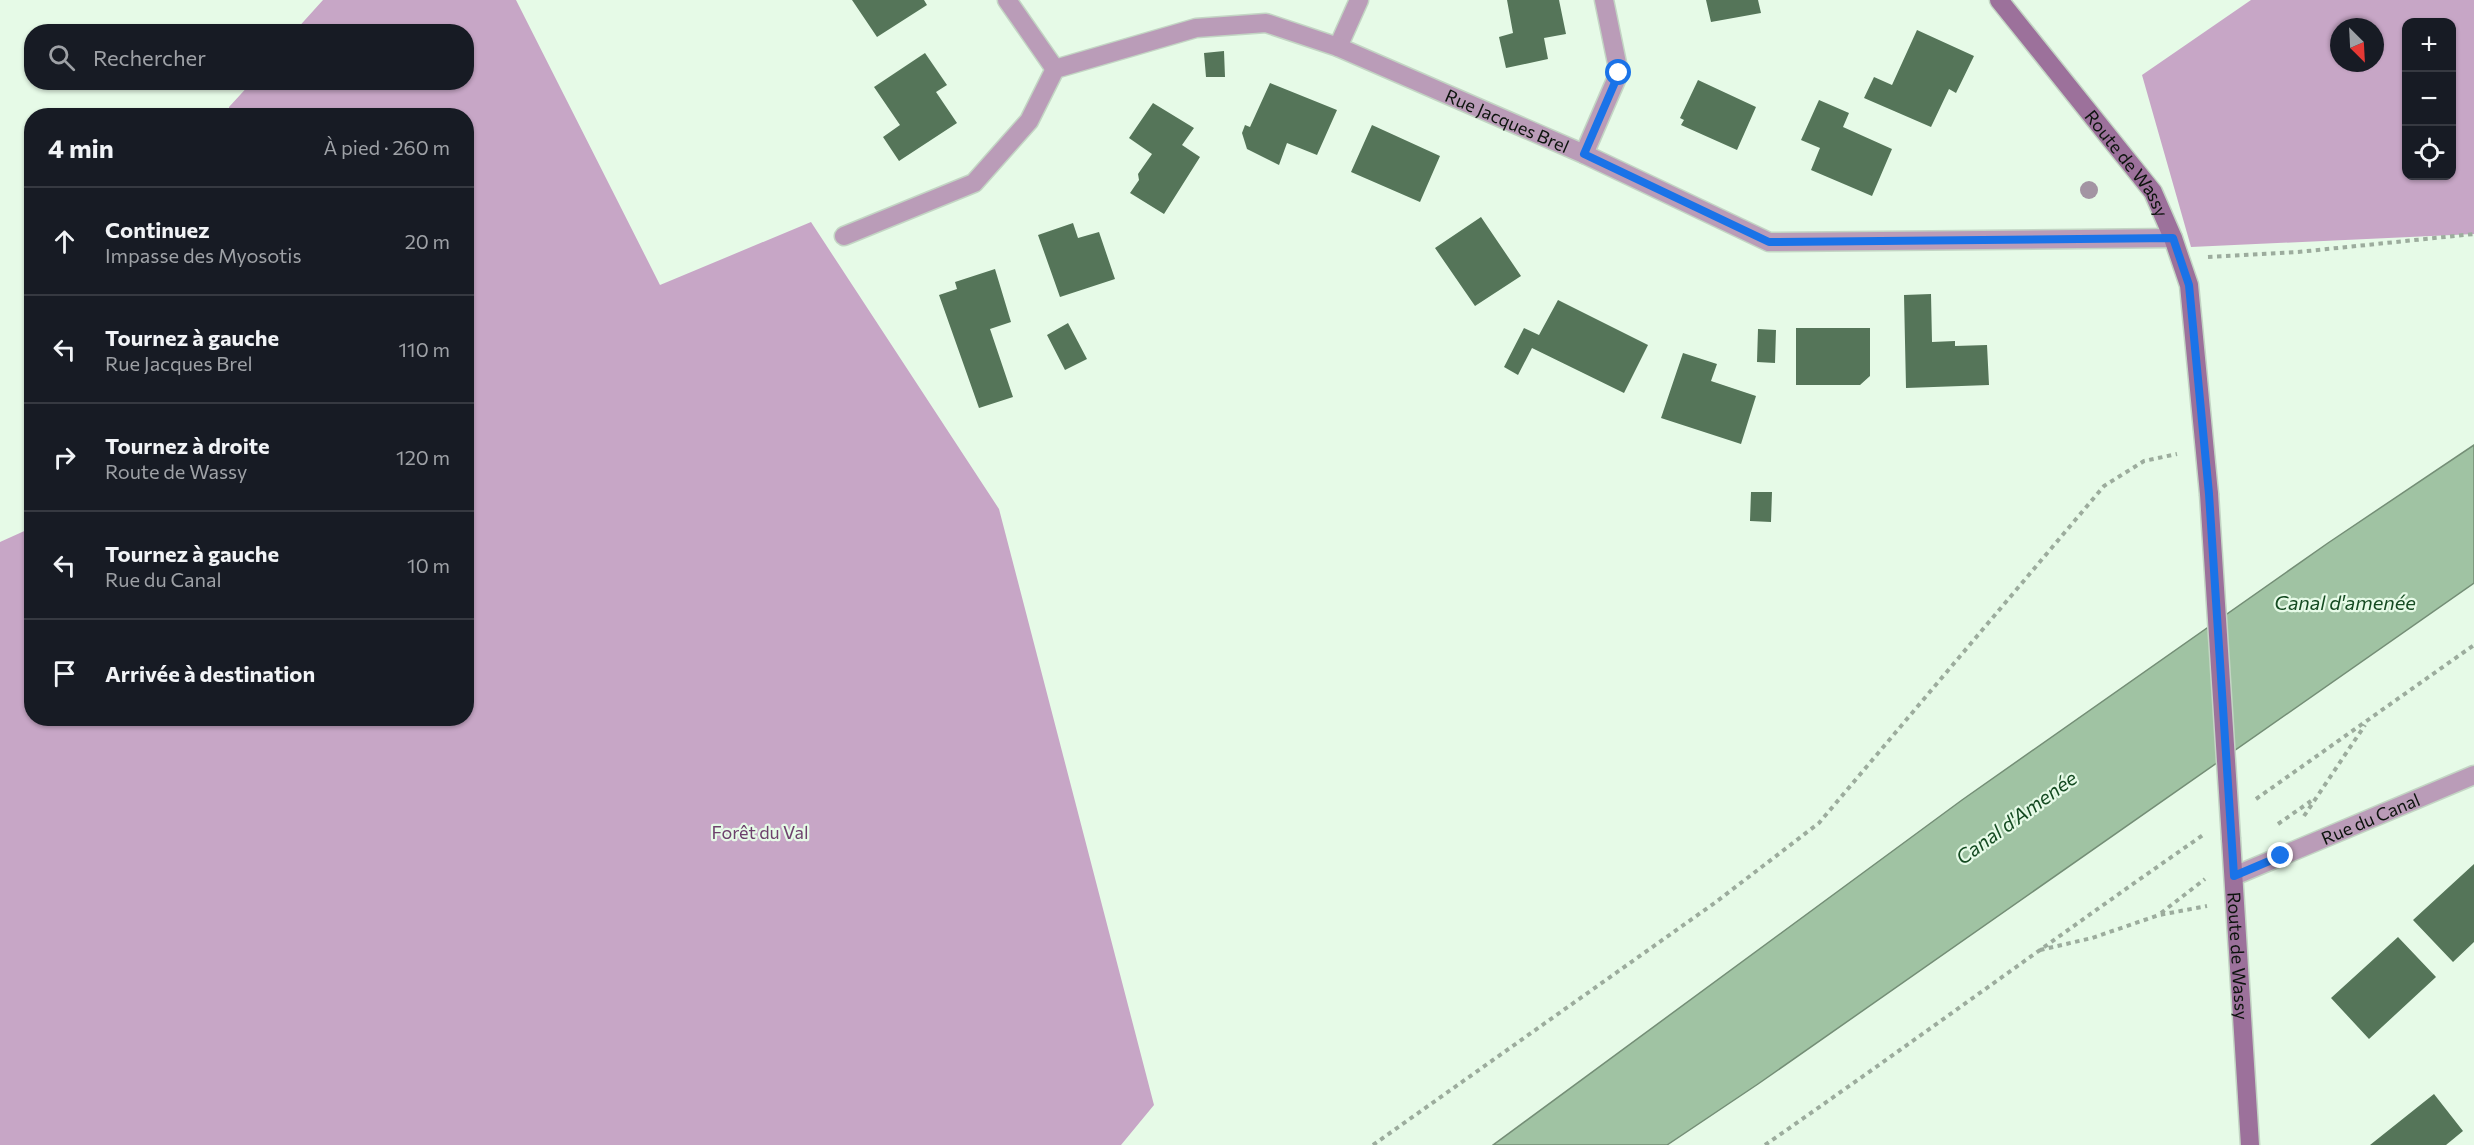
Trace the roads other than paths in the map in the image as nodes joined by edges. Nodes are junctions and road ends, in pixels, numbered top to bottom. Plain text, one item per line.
1 (1007, 0) edge
2 (1359, 0) edge
3 (1604, 0) edge
4 (1999, 0) edge
5 (1338, 46) junction
6 (1055, 69) junction
7 (1584, 154) junction
8 (844, 236) dead end
9 (2173, 238) junction
10 (2474, 775) edge
11 (2234, 876) junction
12 (2250, 1145) edge

1 - 6 street
2 - 5 street
3 - 7 street
4 - 9 street, Route de Wassy
5 - 6 street, Rue Jacques Brel
5 - 7 street, Rue Jacques Brel
6 - 8 street
7 - 9 street, Rue Jacques Brel
9 - 11 street, Route de Wassy, bridge
10 - 11 street, Rue du Canal
11 - 12 street, Route de Wassy

